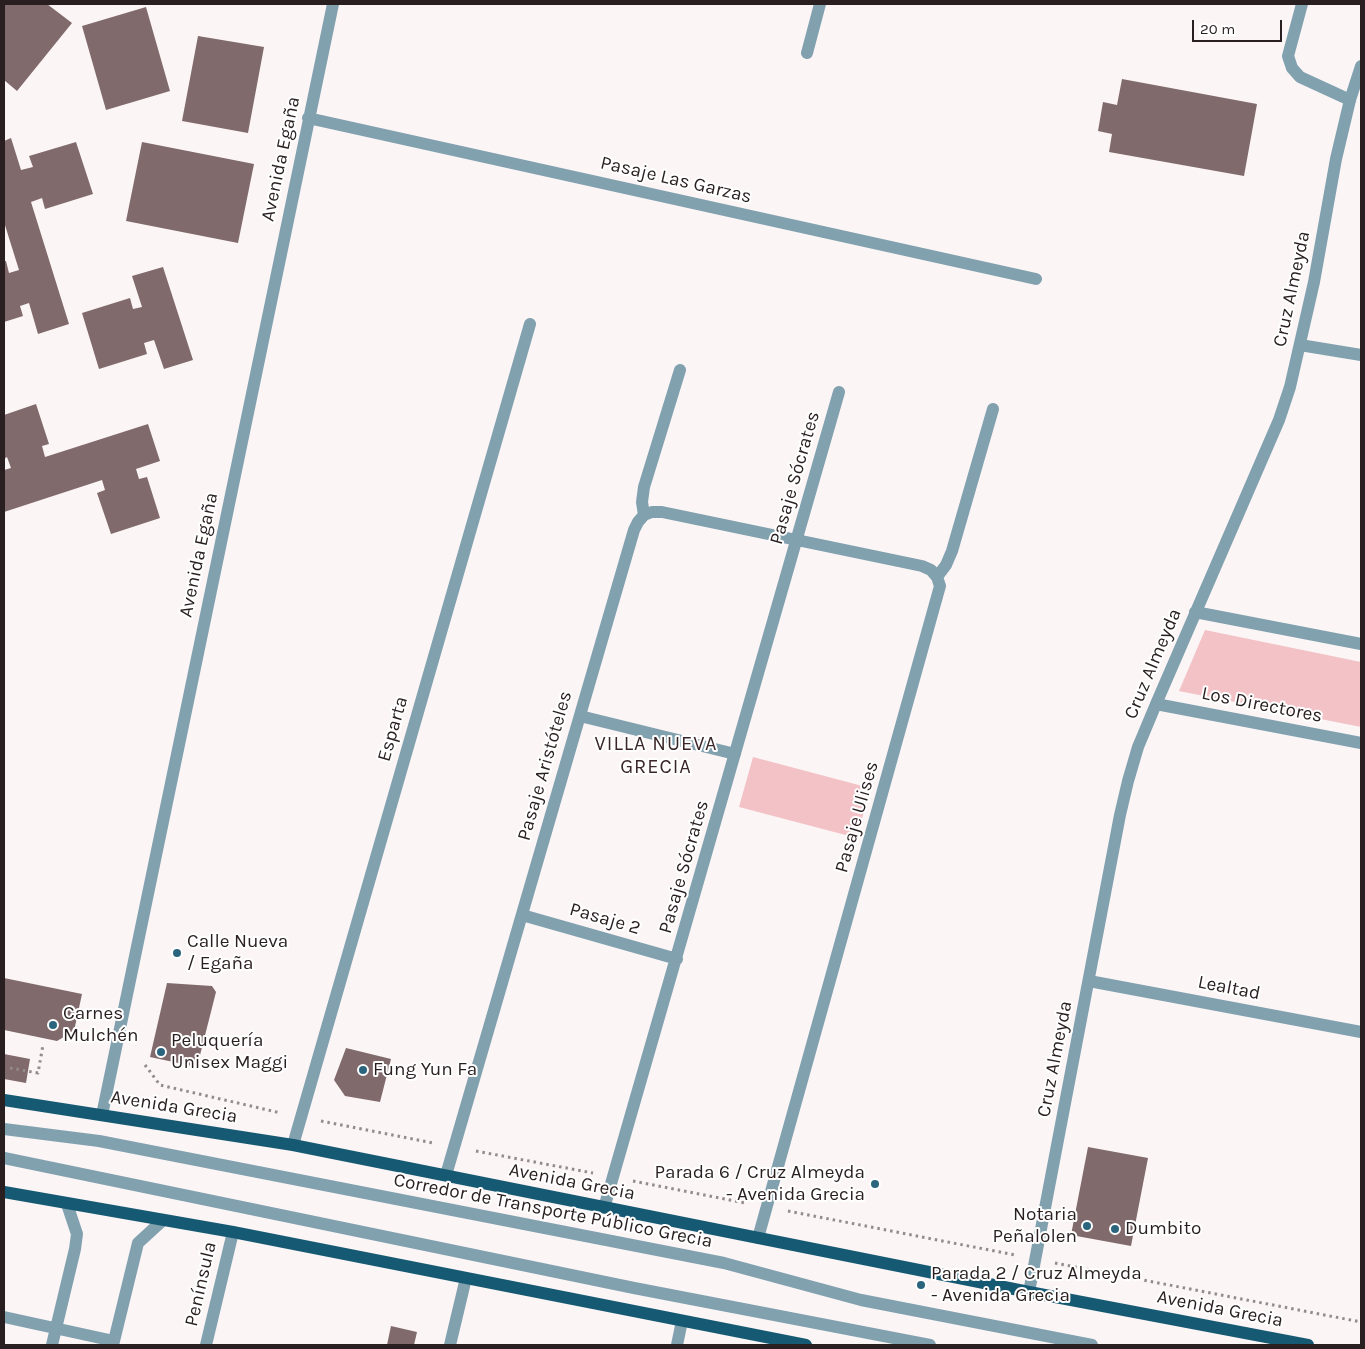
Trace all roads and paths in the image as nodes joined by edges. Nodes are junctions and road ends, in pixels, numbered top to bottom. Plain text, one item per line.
1 (333, 4) edge
2 (820, 4) edge
3 (1302, 4) edge
4 (807, 53) dead end
5 (1361, 66) edge
6 (1350, 100) junction
7 (308, 118) junction
8 (1036, 279) dead end
9 (530, 324) dead end
10 (1300, 345) junction
11 (1361, 355) edge
12 (680, 370) dead end
13 (839, 392) dead end
14 (993, 409) dead end
15 (644, 515) junction
16 (796, 541) junction
17 (937, 577) junction
18 (1195, 612) junction
19 (1361, 644) edge
20 (1156, 704) junction
21 (580, 716) junction
22 (1361, 743) edge
23 (735, 754) junction
24 (522, 914) junction
25 (677, 959) junction
26 (1089, 981) junction
27 (1361, 1032) edge
28 (43, 1045) dead end
29 (10, 1068) dead end
30 (4, 1100) edge
31 (102, 1115) junction
32 (4, 1129) edge
33 (292, 1145) junction
34 (4, 1158) edge
35 (446, 1176) junction
36 (4, 1192) edge
37 (67, 1204) junction
38 (604, 1208) junction
39 (162, 1220) junction
40 (233, 1232) junction
41 (758, 1238) junction
42 (466, 1278) junction
43 (1029, 1292) junction
44 (4, 1317) edge
45 (682, 1321) junction
46 (56, 1329) junction
47 (114, 1343) edge
48 (52, 1345) edge
49 (206, 1345) edge
50 (450, 1345) edge
51 (677, 1345) edge
52 (806, 1345) edge
53 (930, 1345) edge
54 (1092, 1345) edge
55 (1308, 1345) edge

1 - 7 street, Avenida Egaña
2 - 4 street
3 - 6 street
5 - 6 street, Cruz Almeyda
6 - 10 street, Cruz Almeyda
7 - 8 street, Pasaje Las Garzas
7 - 31 street, Avenida Egaña
9 - 33 street, Esparta
10 - 11 street
10 - 18 street, Cruz Almeyda
12 - 15 street, Pasaje Aristóteles
13 - 16 street, Pasaje Sócrates
14 - 17 street
15 - 16 street
15 - 21 street, Pasaje Aristóteles
16 - 17 street
16 - 23 street, Pasaje Sócrates
17 - 41 street, Pasaje Ulises
18 - 19 street
18 - 20 street, Cruz Almeyda
20 - 22 street, Los Directores
20 - 26 street, Cruz Almeyda
21 - 23 street
21 - 24 street, Pasaje Aristóteles
23 - 25 street, Pasaje Sócrates
24 - 25 street, Pasaje 2
24 - 35 street, Pasaje Aristóteles
25 - 38 street, Pasaje Sócrates
26 - 27 street, Lealtad
26 - 43 street, Cruz Almeyda
28 - 29 path
30 - 31 main road, Avenida Grecia
31 - 33 main road, Avenida Grecia
32 - 54 street, Corredor de Transporte Público Grecia
33 - 35 main road, Avenida Grecia
34 - 53 street
35 - 38 main road, Avenida Grecia
36 - 37 main road
37 - 39 main road
37 - 46 street
38 - 41 main road, Avenida Grecia
39 - 40 main road
39 - 47 street
40 - 42 main road
40 - 49 street, Península
41 - 43 main road, Avenida Grecia
42 - 45 main road
42 - 50 street
43 - 55 main road, Avenida Grecia
44 - 46 street
45 - 51 street
45 - 52 main road
46 - 47 street
46 - 48 street

